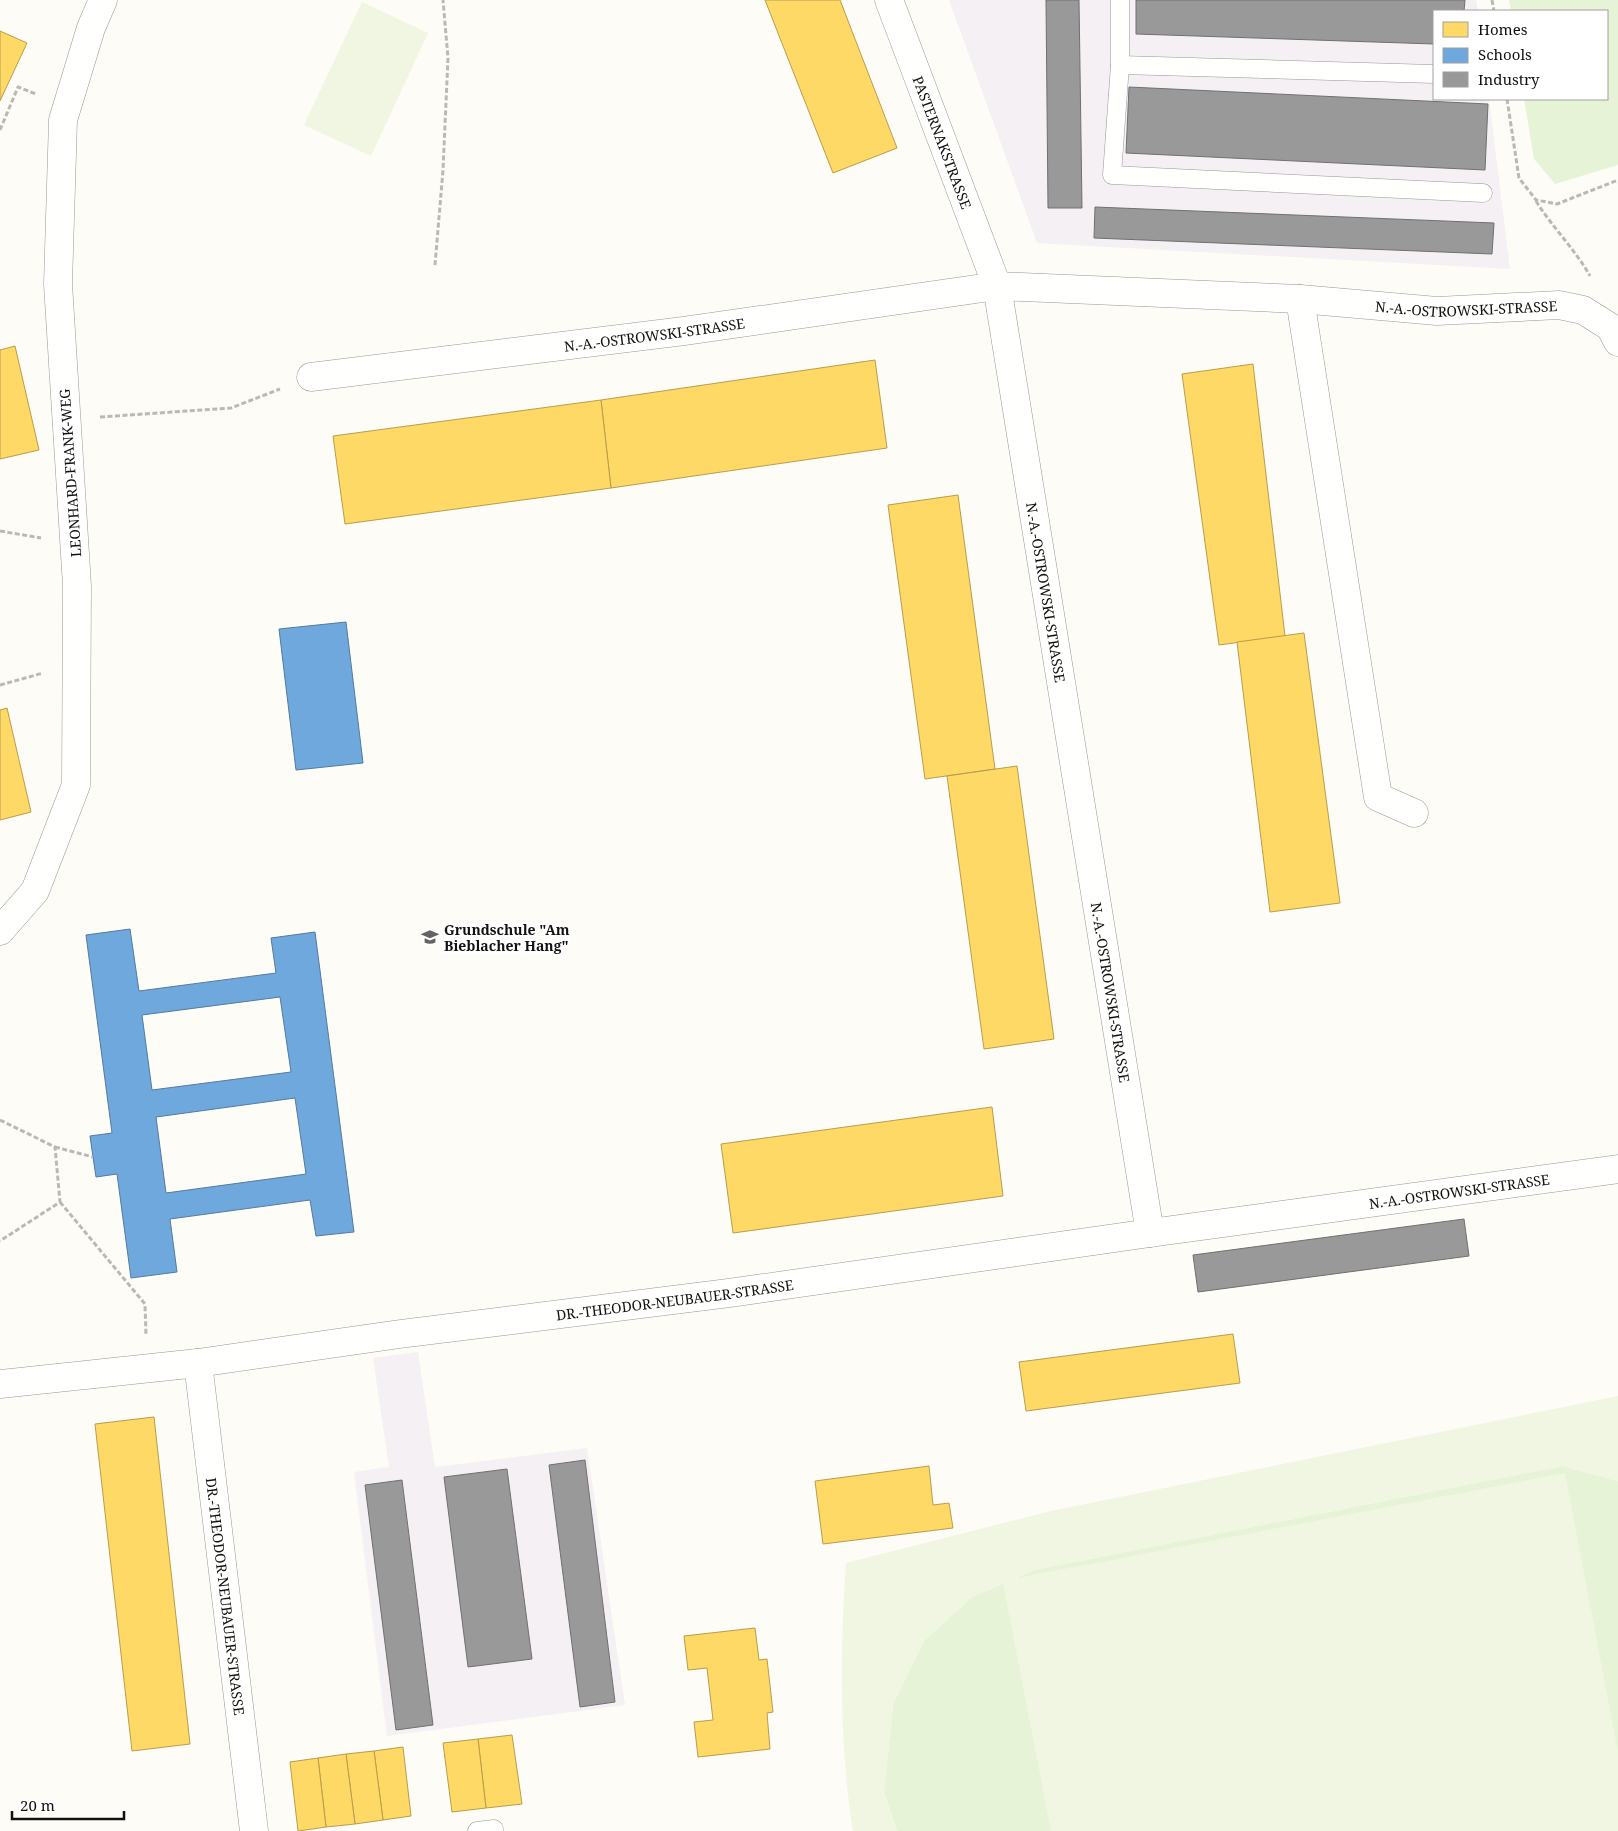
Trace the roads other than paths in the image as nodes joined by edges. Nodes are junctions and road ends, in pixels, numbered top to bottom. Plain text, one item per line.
1 (104, 0) edge
2 (889, 0) edge
3 (1120, 0) edge
4 (1120, 65) junction
5 (1433, 74) edge
6 (1483, 193) dead end
7 (997, 286) junction
8 (1300, 299) junction
9 (1618, 342) edge
10 (311, 377) road end
11 (1414, 813) dead end
12 (0, 931) edge
13 (1618, 1169) edge
14 (1150, 1232) junction
15 (198, 1363) junction
16 (0, 1384) edge
17 (254, 1831) edge

1 - 12 street, LEONHARD-FRANK-WEG
2 - 7 street, PASTERNAKSTRASSE
3 - 4 lane
4 - 5 lane
4 - 6 lane
7 - 8 street, N.-A.-OSTROWSKI-STRASSE
7 - 10 street, N.-A.-OSTROWSKI-STRASSE
7 - 14 street, N.-A.-OSTROWSKI-STRASSE
8 - 9 street, N.-A.-OSTROWSKI-STRASSE
8 - 11 street
13 - 14 street, N.-A.-OSTROWSKI-STRASSE
14 - 15 street, DR.-THEODOR-NEUBAUER-STRASSE
15 - 16 street, DR.-THEODOR-NEUBAUER-STRASSE
15 - 17 street, DR.-THEODOR-NEUBAUER-STRASSE

